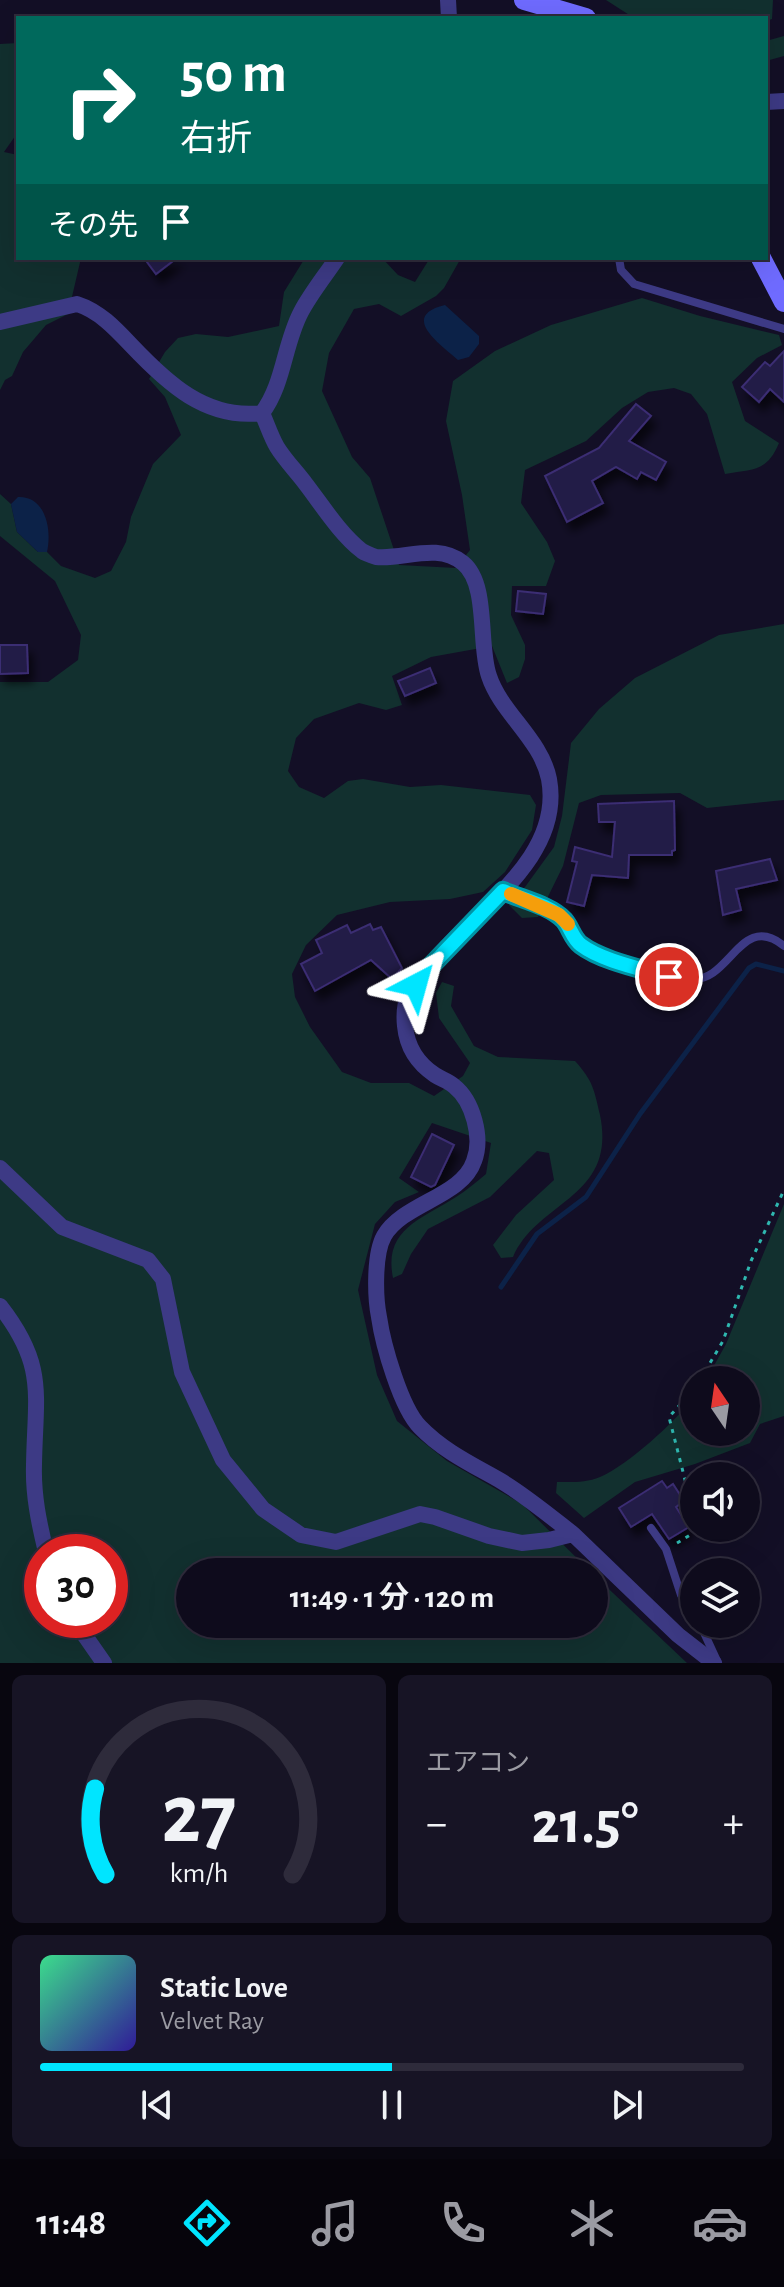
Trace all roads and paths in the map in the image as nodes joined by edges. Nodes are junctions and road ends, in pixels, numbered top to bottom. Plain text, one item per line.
1 (524, 0) edge
2 (579, 16) edge
3 (336, 260) edge
4 (619, 260) edge
5 (762, 260) edge
6 (784, 302) edge
7 (0, 322) edge
8 (784, 329) edge
9 (262, 413) junction
10 (503, 891) junction
11 (784, 946) edge
12 (0, 1168) edge
13 (784, 1190) edge
14 (0, 1306) edge
15 (708, 1366) edge
16 (680, 1405) edge
17 (680, 1462) edge
18 (651, 1528) dead end
19 (42, 1534) edge
20 (573, 1534) junction
21 (680, 1541) edge
22 (666, 1549) junction
23 (680, 1592) edge
24 (87, 1638) edge
25 (706, 1638) edge
26 (104, 1663) edge
27 (716, 1663) edge

1 - 2 street
3 - 9 street
4 - 8 lane
5 - 6 street
7 - 9 street
9 - 10 street
10 - 11 lane
10 - 20 street
12 - 20 street
13 - 15 path
14 - 19 street
16 - 17 path
18 - 22 lane
20 - 27 street
21 - 22 path
22 - 23 lane
24 - 26 street
25 - 27 lane

